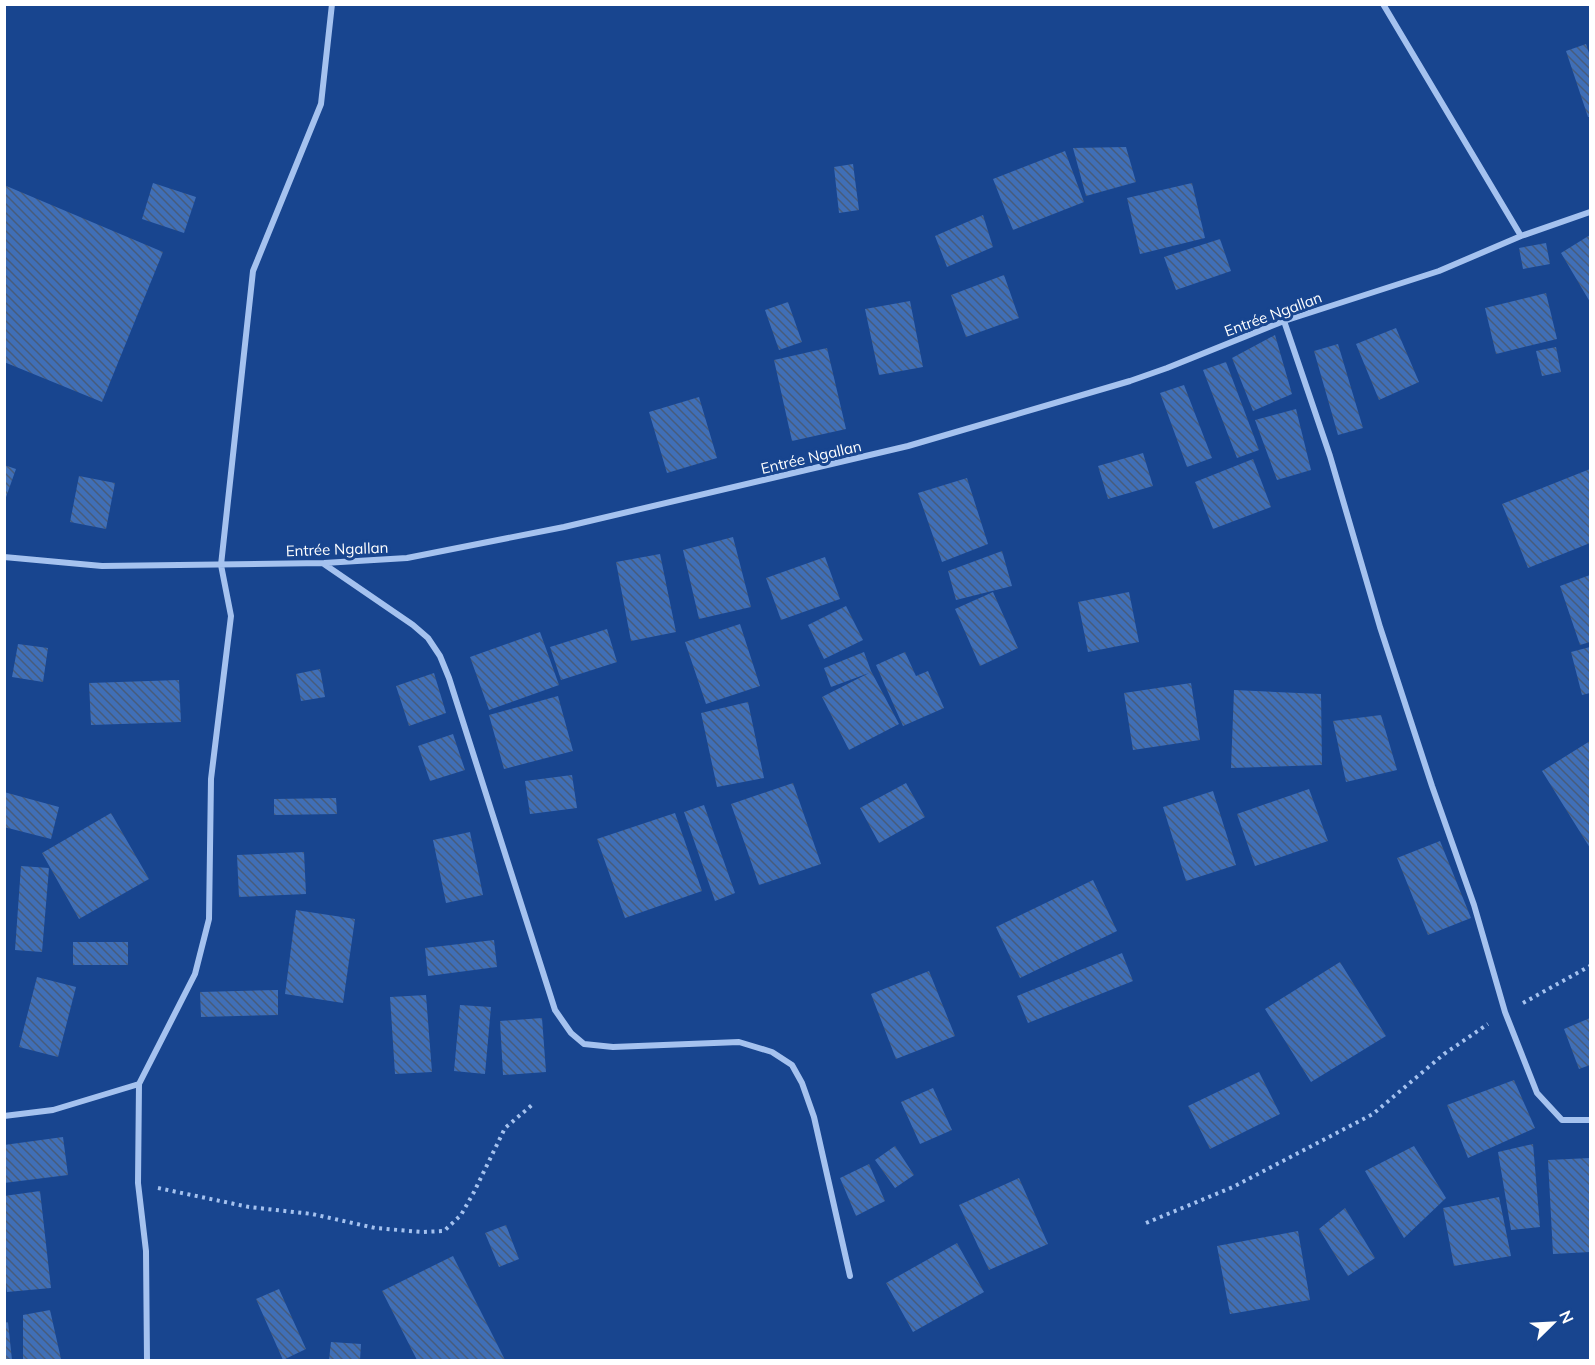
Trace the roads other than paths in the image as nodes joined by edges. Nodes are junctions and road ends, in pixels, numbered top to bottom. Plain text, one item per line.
1 (332, 4) edge
2 (1383, 4) edge
3 (1590, 212) edge
4 (1521, 236) junction
5 (1284, 321) junction
6 (4, 556) edge
7 (324, 563) junction
8 (221, 565) junction
9 (139, 1084) junction
10 (4, 1116) edge
11 (1590, 1120) edge
12 (850, 1276) dead end
13 (147, 1360) edge

1 - 8 street
2 - 4 street
3 - 4 street, Entrée Ngallan
4 - 5 street, Entrée Ngallan
5 - 7 street, Entrée Ngallan
5 - 11 street
6 - 8 street, Entrée Ngallan
7 - 8 street, Entrée Ngallan
7 - 12 street
8 - 9 street
9 - 10 street
9 - 13 street

